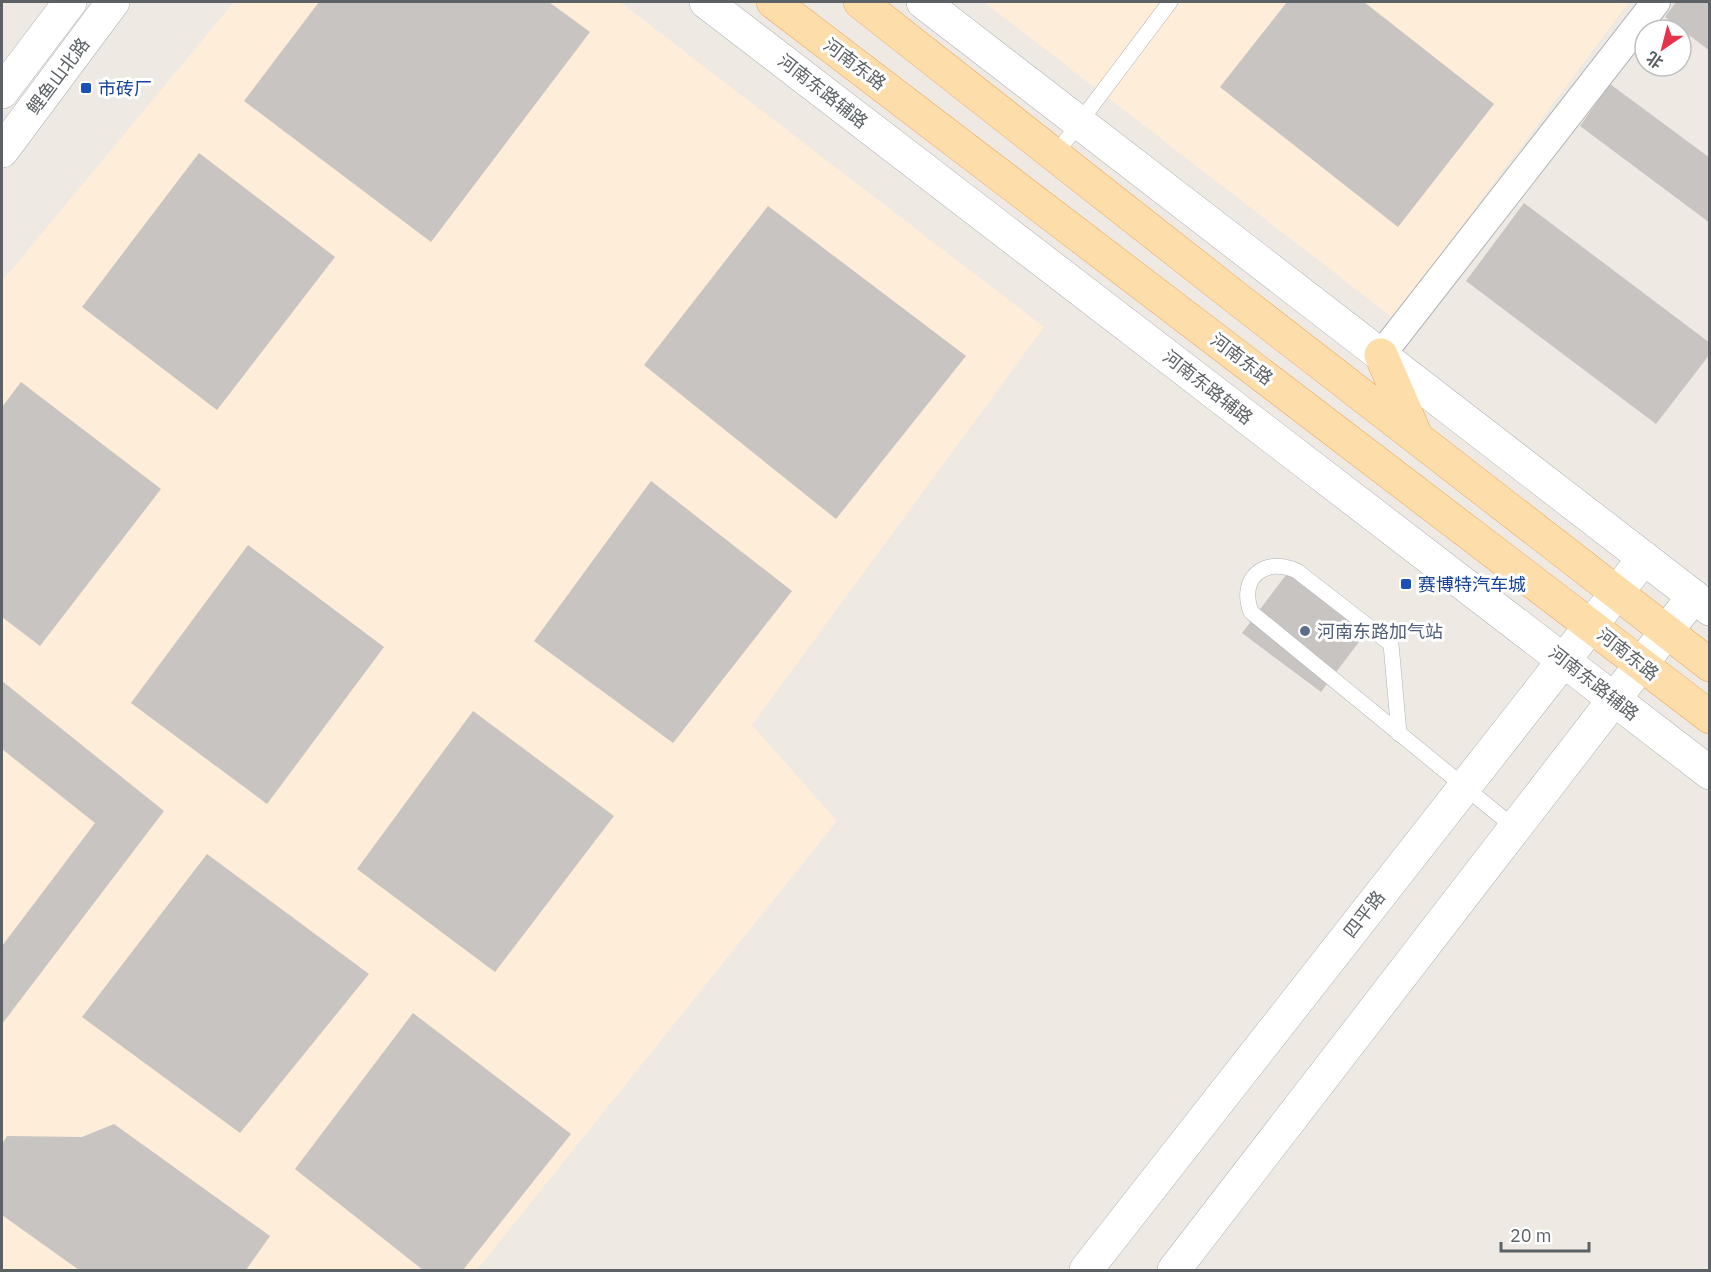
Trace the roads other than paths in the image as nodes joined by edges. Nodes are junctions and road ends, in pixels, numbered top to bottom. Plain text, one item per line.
1 (70, 2) edge
2 (113, 2) edge
3 (706, 2) edge
4 (773, 2) edge
5 (860, 2) edge
6 (923, 2) edge
7 (1170, 2) edge
8 (1656, 2) edge
9 (2, 92) edge
10 (1080, 123) junction
11 (2, 151) edge
12 (1055, 155) junction
13 (1381, 355) junction
14 (1417, 437) junction
15 (1644, 558) junction
16 (1616, 592) junction
17 (1702, 603) edge
18 (1590, 625) junction
19 (1667, 632) junction
20 (1564, 659) junction
21 (1641, 664) junction
22 (1710, 665) edge
23 (1616, 700) junction
24 (1710, 717) edge
25 (1400, 734) junction
26 (1710, 773) edge
27 (1464, 787) junction
28 (1515, 828) junction
29 (1086, 1270) edge
30 (1174, 1270) edge

1 - 9 street, 鲤鱼山北路
2 - 11 street, 鲤鱼山北路
3 - 20 street, 河南东路辅路
4 - 18 main road, 河南东路
5 - 12 main road
6 - 10 street
7 - 10 lane
8 - 13 street
10 - 12 lane
10 - 13 street
12 - 14 main road
13 - 14 main road
13 - 15 street
14 - 16 main road
15 - 16 street, 四平路
15 - 17 street
16 - 18 street, 四平路
16 - 19 main road
17 - 19 street
18 - 20 street, 四平路
18 - 21 main road, 河南东路
19 - 21 street
19 - 22 main road
20 - 23 street, 河南东路辅路
20 - 27 street, 四平路
21 - 23 street
21 - 24 main road, 河南东路
23 - 26 street, 河南东路辅路
23 - 28 street
25 - 25 lane
25 - 27 lane
27 - 28 lane
27 - 29 street, 四平路
28 - 30 street

